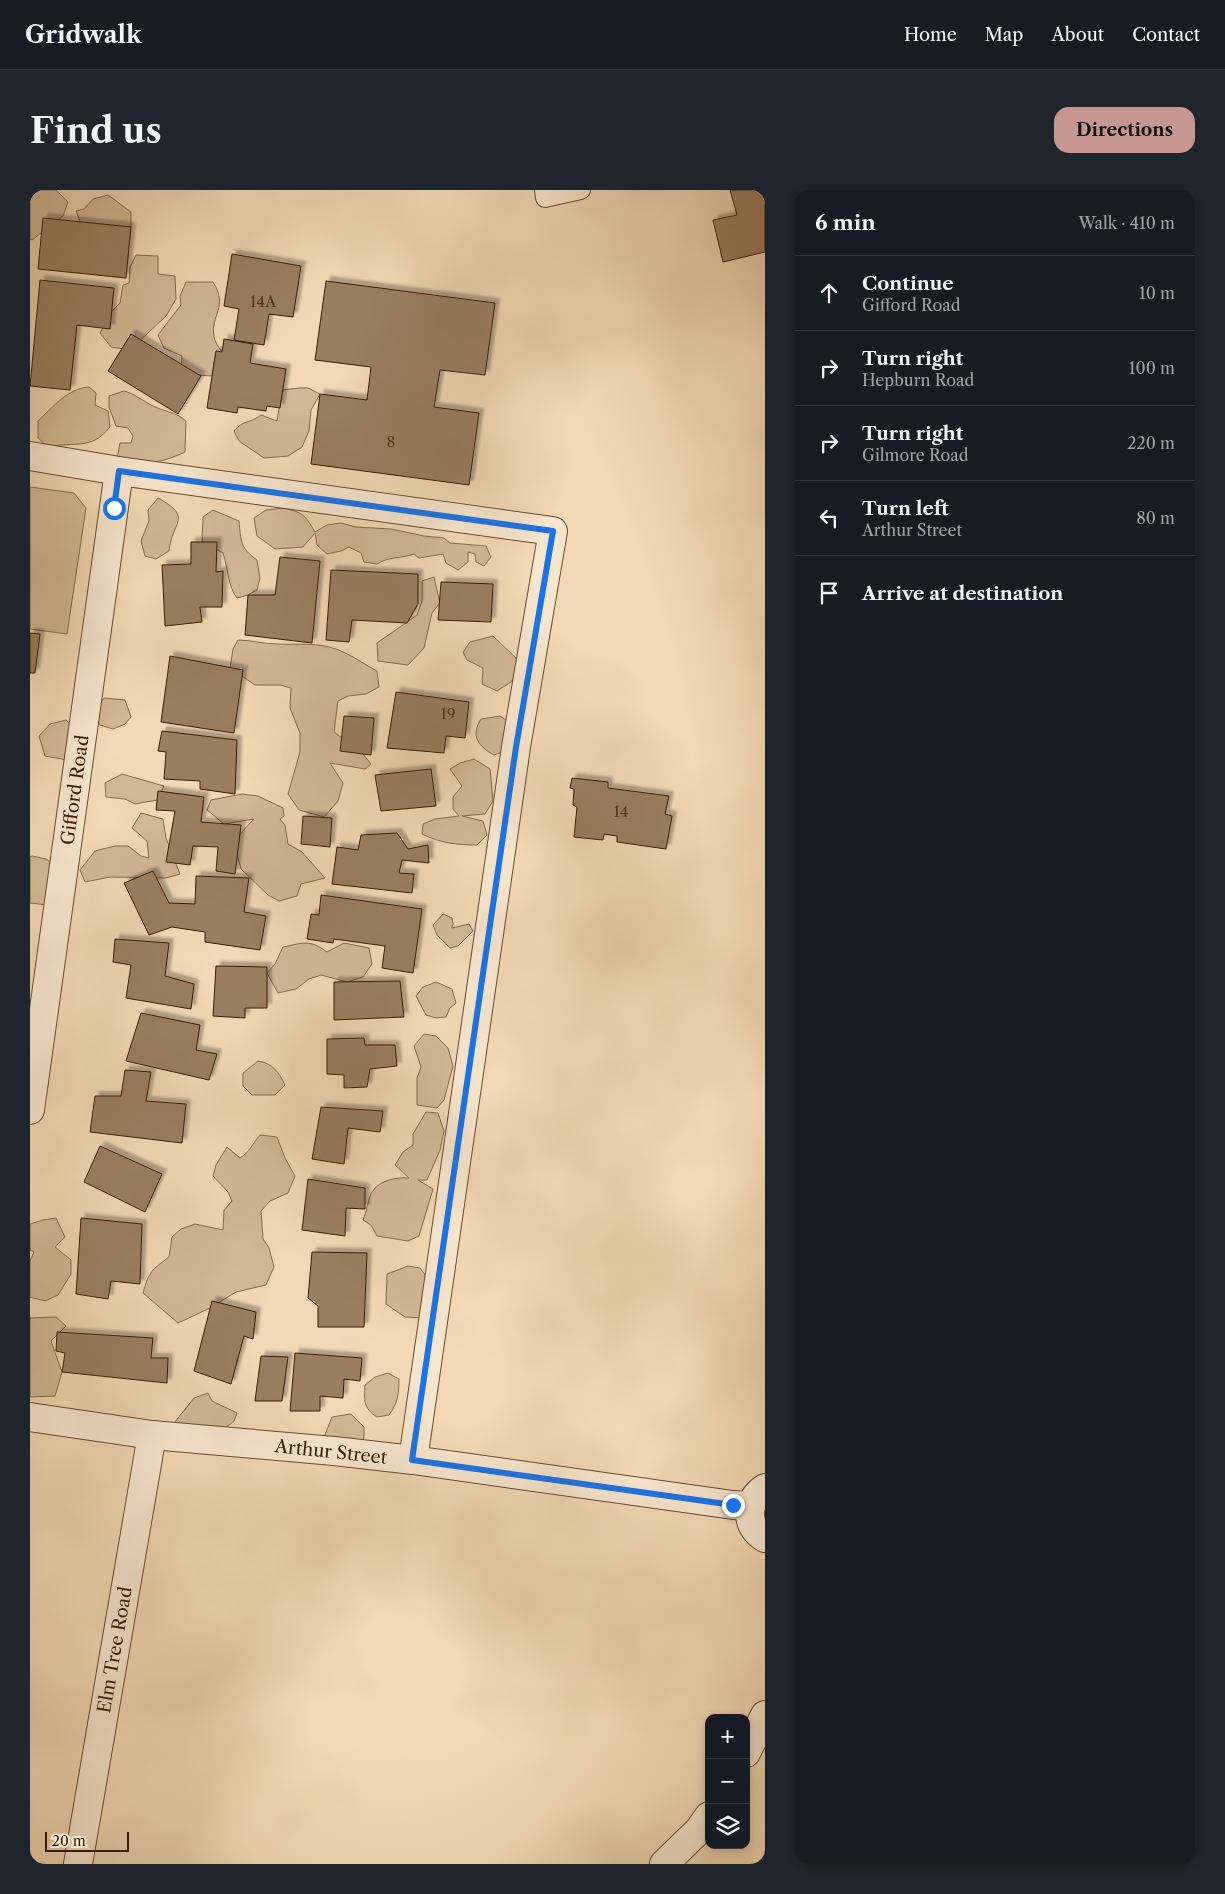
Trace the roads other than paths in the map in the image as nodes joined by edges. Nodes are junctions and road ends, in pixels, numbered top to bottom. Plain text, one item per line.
1 (581, 190) edge
2 (545, 194) edge
3 (30, 456) edge
4 (119, 471) junction
5 (30, 1110) edge
6 (30, 1417) edge
7 (152, 1435) junction
8 (412, 1460) junction
9 (758, 1497) edge
10 (765, 1538) edge
11 (765, 1714) edge
12 (750, 1745) edge
13 (705, 1822) edge
14 (78, 1864) edge
15 (664, 1864) edge

1 - 2 lane
3 - 4 street
4 - 5 street, Gifford Road
4 - 8 street
6 - 7 street, Arthur Street
7 - 8 street, Arthur Street
7 - 14 street, Elm Tree Road
8 - 9 street, Arthur Street
9 - 10 street
11 - 12 street
13 - 15 street

